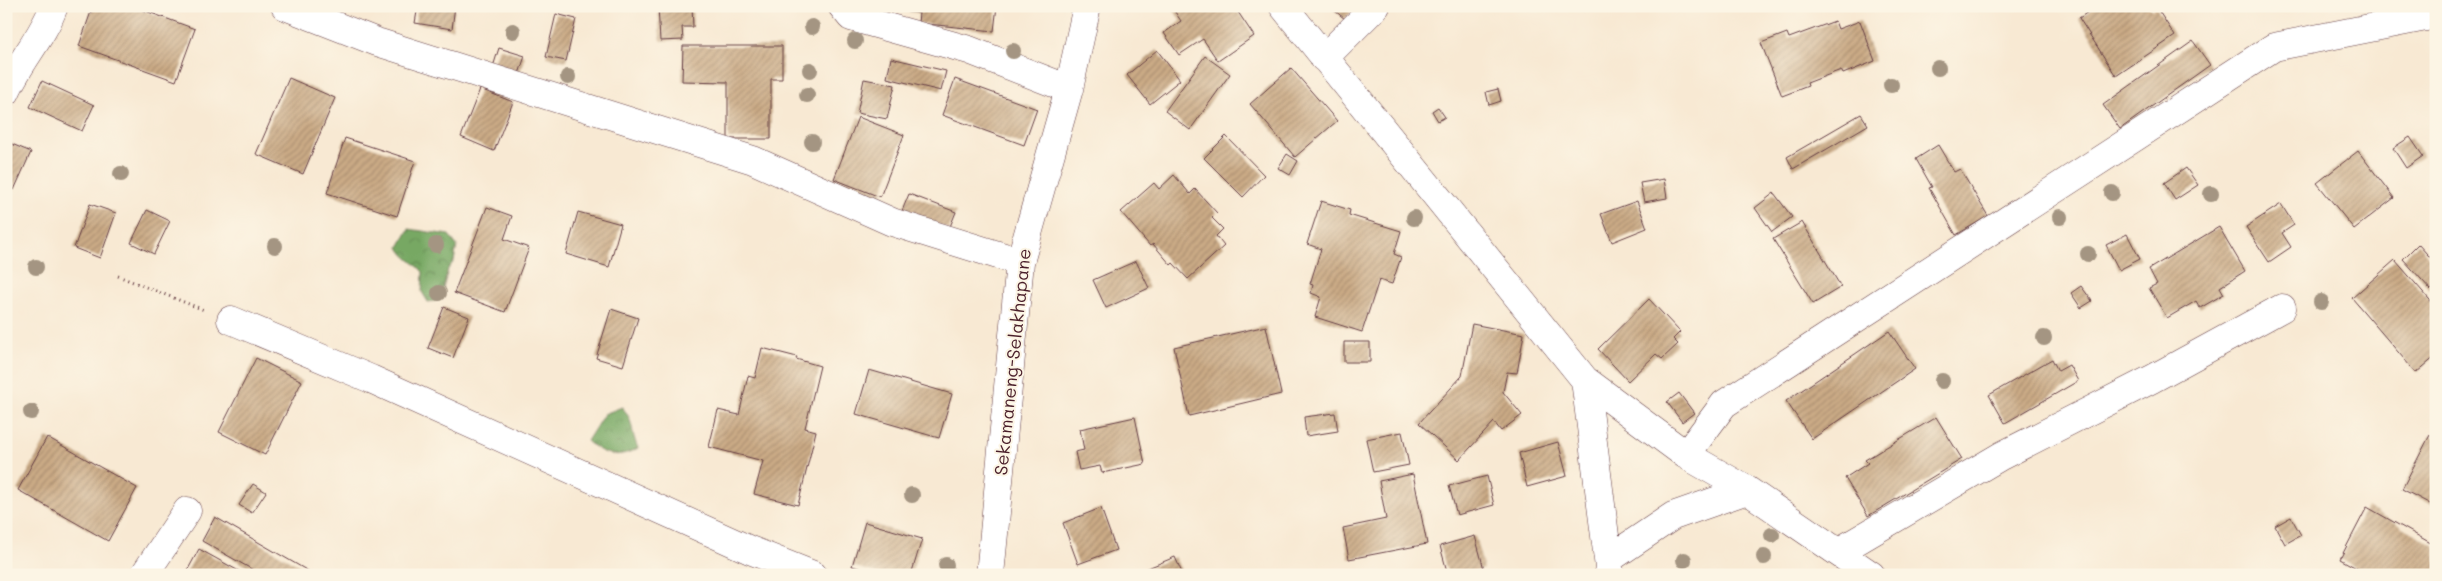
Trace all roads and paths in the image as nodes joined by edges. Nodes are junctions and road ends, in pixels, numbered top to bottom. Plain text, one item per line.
1 (54, 6) edge
2 (286, 6) edge
3 (842, 6) edge
4 (1087, 6) edge
5 (1282, 6) edge
6 (1376, 6) edge
7 (2436, 15) edge
8 (1324, 58) junction
9 (1069, 89) junction
10 (6, 92) edge
11 (1020, 262) junction
12 (118, 276) dead end
13 (2282, 308) dead end
14 (231, 320) joint
15 (1586, 380) junction
16 (1686, 455) junction
17 (1747, 490) junction
18 (187, 510) dead end
19 (1838, 552) junction
20 (1610, 567) edge
21 (144, 575) edge
22 (813, 575) edge
23 (990, 575) edge
24 (1871, 575) edge

1 - 10 street
2 - 11 street
3 - 9 street
4 - 9 street, Sekamaneng-Selakhapane
5 - 8 street
6 - 8 street
7 - 16 street
8 - 15 street
9 - 11 street, Sekamaneng-Selakhapane
11 - 23 street, Sekamaneng-Selakhapane
12 - 14 path
13 - 19 street
14 - 22 street
15 - 16 street
15 - 20 street
16 - 17 street
17 - 19 street
17 - 20 street
18 - 21 street
19 - 24 street

